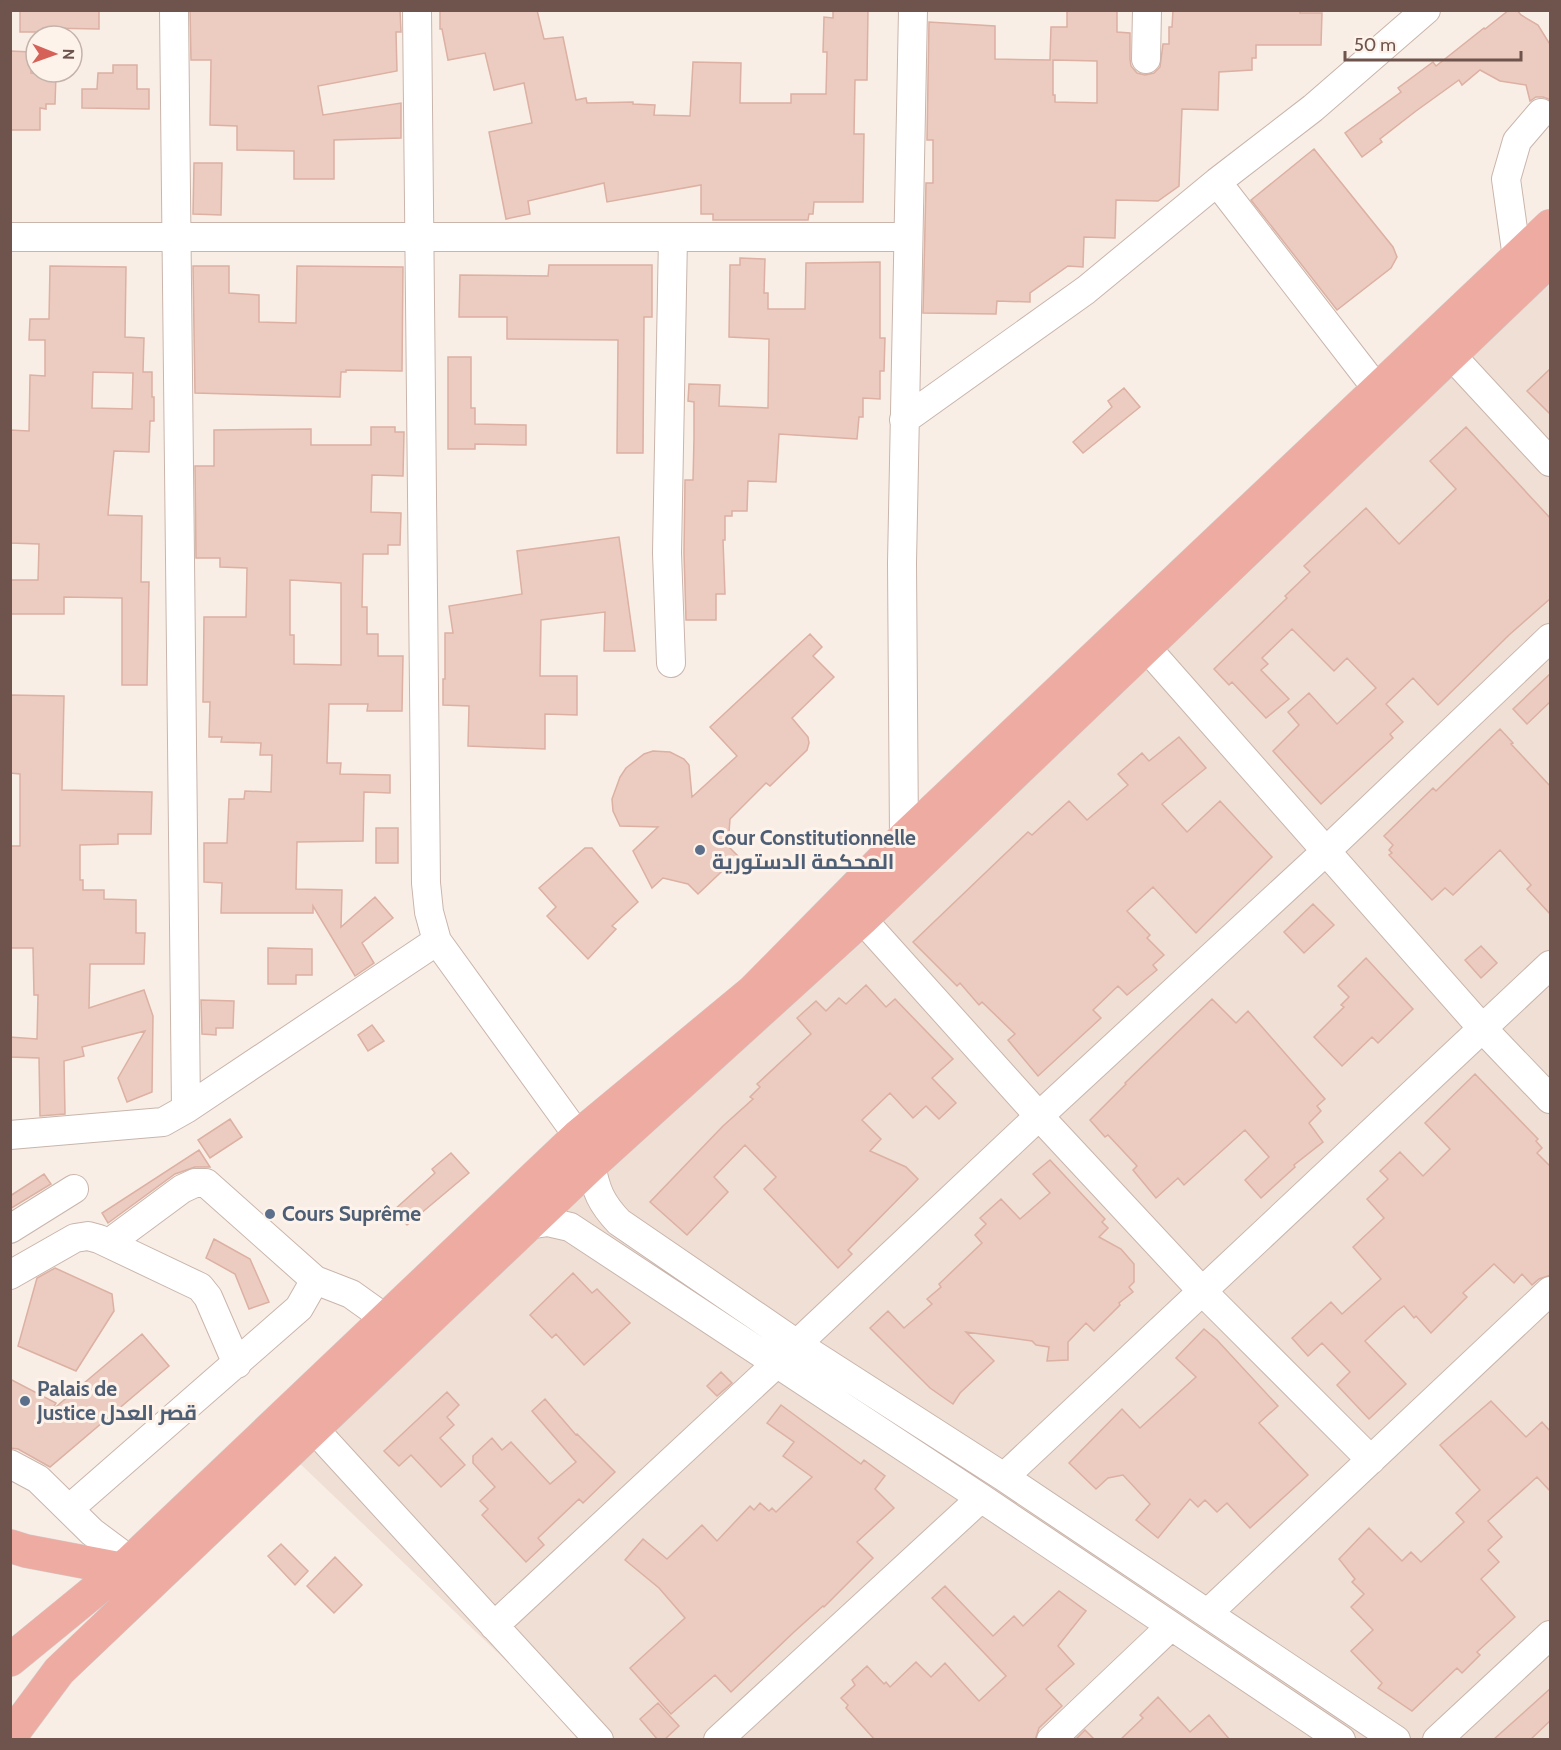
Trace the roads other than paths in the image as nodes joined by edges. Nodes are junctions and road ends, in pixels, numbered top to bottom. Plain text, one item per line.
1 (174, 10) edge
2 (417, 10) edge
3 (913, 10) edge
4 (1147, 10) edge
5 (1426, 10) edge
6 (1146, 59) dead end
7 (1541, 113) dead end
8 (1217, 182) junction
9 (1551, 226) edge
10 (10, 237) edge
11 (175, 237) junction
12 (418, 237) junction
13 (673, 237) junction
14 (907, 237) junction
15 (1517, 258) junction
16 (1551, 260) edge
17 (1451, 355) junction
18 (1377, 389) junction
19 (904, 420) junction
20 (1551, 462) edge
21 (1551, 638) edge
22 (1146, 647) junction
23 (671, 663) dead end
24 (904, 838) junction
25 (1325, 852) junction
26 (862, 919) junction
27 (437, 941) junction
28 (1551, 965) edge
29 (1482, 1028) junction
30 (1551, 1099) edge
31 (186, 1109) junction
32 (1039, 1116) junction
33 (10, 1135) edge
34 (578, 1136) junction
35 (591, 1165) junction
36 (74, 1189) dead end
37 (528, 1225) junction
38 (10, 1230) edge
39 (109, 1243) junction
40 (10, 1275) edge
41 (315, 1280) junction
42 (1551, 1290) edge
43 (1202, 1291) junction
44 (386, 1318) junction
45 (797, 1344) junction
46 (237, 1364) junction
47 (776, 1364) junction
48 (315, 1430) junction
49 (1371, 1460) junction
50 (10, 1464) edge
51 (1004, 1477) junction
52 (981, 1498) junction
53 (69, 1509) junction
54 (10, 1546) edge
55 (126, 1565) junction
56 (1208, 1613) junction
57 (494, 1626) junction
58 (1171, 1626) junction
59 (1551, 1635) edge
60 (10, 1660) edge
61 (10, 1737) edge
62 (599, 1740) edge
63 (718, 1740) edge
64 (1051, 1740) edge
65 (1341, 1740) edge
66 (1396, 1740) edge
67 (1437, 1740) edge

1 - 11 street
2 - 12 street
3 - 14 street
4 - 6 street
5 - 8 street
7 - 15 street
8 - 18 street
8 - 19 street
9 - 15 highway
10 - 11 street
11 - 12 street
11 - 31 street
12 - 13 street
12 - 27 street
13 - 14 street
13 - 23 street
14 - 19 street
15 - 18 highway
16 - 17 highway
17 - 20 street
17 - 22 highway
18 - 24 highway
19 - 24 street
21 - 25 street
22 - 25 street
22 - 26 highway
24 - 34 highway
25 - 29 street
25 - 32 street
26 - 32 street
26 - 35 highway
27 - 31 street
27 - 34 street
28 - 29 street
29 - 30 street
29 - 43 street
31 - 33 street
32 - 43 street
32 - 45 street
34 - 44 highway
35 - 37 highway
35 - 45 street
36 - 38 street
37 - 47 street
37 - 48 highway
39 - 40 street
39 - 41 street
39 - 46 street
41 - 44 street
41 - 46 street
42 - 49 street
43 - 49 street
43 - 51 street
44 - 55 highway
45 - 51 street
46 - 53 street
47 - 52 street
47 - 57 street
48 - 57 street
48 - 61 highway
49 - 56 street
50 - 53 street
51 - 56 street
52 - 58 street
52 - 63 street
53 - 55 street
54 - 55 highway
55 - 60 highway
56 - 66 street
57 - 62 street
58 - 64 street
58 - 65 street
59 - 67 street

